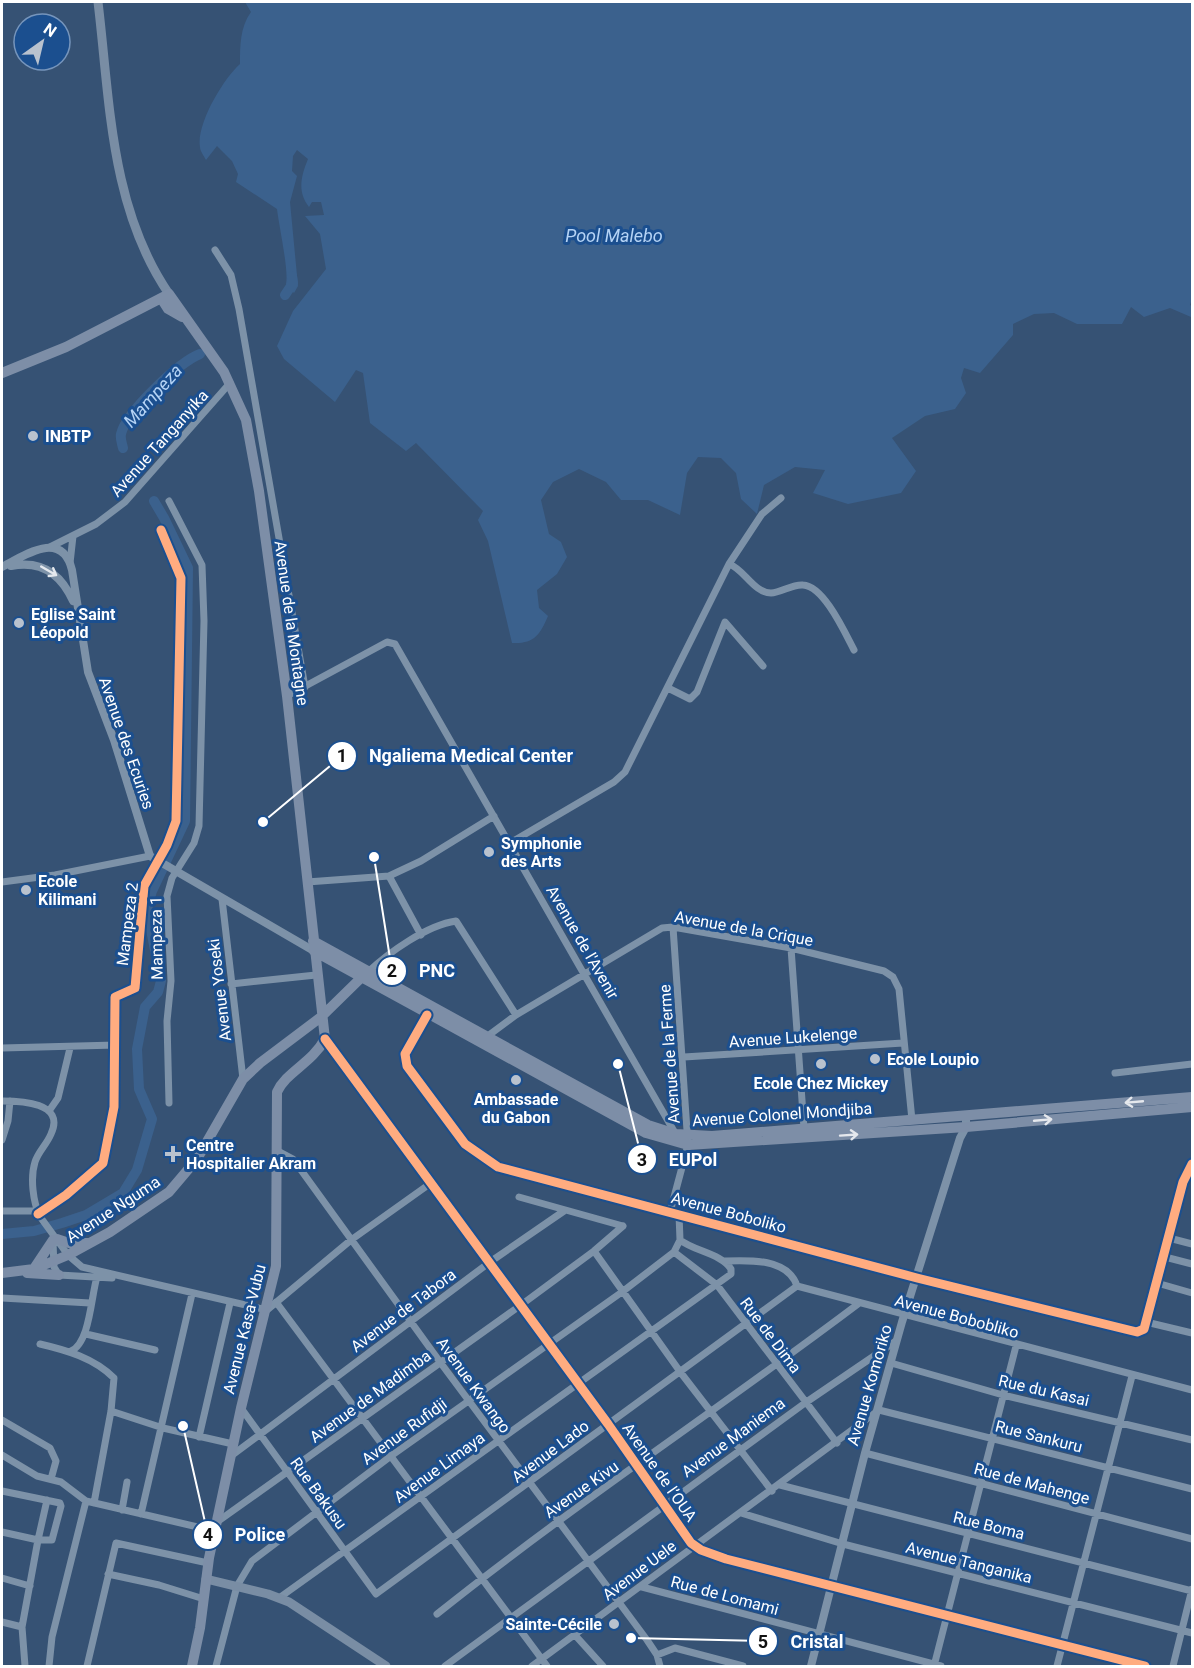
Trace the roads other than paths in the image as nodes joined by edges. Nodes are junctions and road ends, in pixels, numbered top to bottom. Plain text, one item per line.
1 (98, 2) edge
2 (215, 250) dead end
3 (165, 296) junction
4 (147, 306) junction
5 (168, 309) junction
6 (190, 326) junction
7 (2, 373) edge
8 (230, 383) junction
9 (781, 498) dead end
10 (169, 501) dead end
11 (161, 530) dead end
12 (73, 536) junction
13 (50, 547) junction
14 (70, 563) junction
15 (729, 564) junction
16 (2, 567) edge
17 (77, 609) junction
18 (854, 650) dead end
19 (763, 666) dead end
20 (305, 687) junction
21 (668, 688) junction
22 (287, 696) junction
23 (494, 816) junction
24 (510, 843) junction
25 (156, 861) junction
26 (175, 872) junction
27 (389, 876) junction
28 (2, 882) edge
29 (307, 882) junction
30 (222, 898) junction
31 (673, 927) junction
32 (421, 935) junction
33 (314, 946) junction
34 (791, 948) junction
35 (315, 975) junction
36 (365, 975) junction
37 (587, 975) junction
38 (231, 984) junction
39 (427, 1015) junction
40 (516, 1016) junction
41 (321, 1017) junction
42 (324, 1039) junction
43 (484, 1041) junction
44 (903, 1043) junction
45 (116, 1045) junction
46 (2, 1048) edge
47 (70, 1048) junction
48 (799, 1052) junction
49 (684, 1057) junction
50 (1192, 1064) edge
51 (1114, 1073) dead end
52 (243, 1079) junction
53 (1192, 1097) edge
54 (6, 1101) edge
55 (169, 1103) dead end
56 (1192, 1107) edge
57 (49, 1111) junction
58 (912, 1120) junction
59 (966, 1121) junction
60 (804, 1128) junction
61 (2, 1140) edge
62 (683, 1140) junction
63 (276, 1150) junction
64 (1192, 1164) edge
65 (431, 1183) junction
66 (519, 1197) dead end
67 (564, 1211) junction
68 (2, 1212) edge
69 (670, 1212) junction
70 (39, 1214) junction
71 (679, 1214) junction
72 (54, 1237) junction
73 (1169, 1238) junction
74 (351, 1240) junction
75 (680, 1240) junction
76 (91, 1243) junction
77 (1192, 1244) edge
78 (594, 1251) junction
79 (674, 1252) junction
80 (68, 1255) junction
81 (1164, 1257) junction
82 (54, 1261) junction
83 (724, 1261) junction
84 (490, 1262) junction
85 (1192, 1264) edge
86 (34, 1269) junction
87 (18, 1272) junction
88 (2, 1273) edge
89 (59, 1275) junction
90 (97, 1277) junction
91 (917, 1278) junction
92 (126, 1279) junction
93 (1157, 1283) junction
94 (717, 1285) junction
95 (797, 1286) junction
96 (622, 1292) junction
97 (1192, 1293) edge
98 (192, 1294) junction
99 (2, 1298) edge
100 (276, 1302) junction
101 (230, 1303) junction
102 (90, 1304) junction
103 (858, 1304) junction
104 (521, 1305) junction
105 (267, 1310) junction
106 (904, 1316) junction
107 (412, 1322) junction
108 (1146, 1322) junction
109 (746, 1326) junction
110 (651, 1331) junction
111 (1192, 1333) edge
112 (86, 1334) junction
113 (896, 1341) junction
114 (40, 1344) dead end
115 (550, 1344) junction
116 (1016, 1346) junction
117 (155, 1350) dead end
118 (71, 1351) junction
119 (440, 1362) junction
120 (891, 1364) junction
121 (777, 1366) junction
122 (681, 1373) junction
123 (1132, 1376) junction
124 (334, 1379) junction
125 (579, 1384) junction
126 (1192, 1390) edge
127 (1003, 1395) junction
128 (469, 1401) junction
129 (805, 1403) junction
130 (241, 1408) junction
131 (879, 1410) junction
132 (111, 1411) junction
133 (711, 1412) junction
134 (362, 1418) junction
135 (2, 1419) edge
136 (1119, 1422) junction
137 (608, 1424) junction
138 (163, 1428) junction
139 (261, 1434) junction
140 (199, 1437) junction
141 (992, 1438) junction
142 (1192, 1440) edge
143 (498, 1441) junction
144 (837, 1443) junction
145 (232, 1444) junction
146 (741, 1450) junction
147 (865, 1453) junction
148 (2, 1455) edge
149 (231, 1456) junction
150 (391, 1456) junction
151 (638, 1465) junction
152 (1107, 1467) junction
153 (288, 1473) junction
154 (51, 1479) junction
155 (127, 1482) dead end
156 (530, 1483) junction
157 (981, 1483) junction
158 (780, 1485) junction
159 (1192, 1489) edge
160 (2, 1491) edge
161 (772, 1491) junction
162 (421, 1497) junction
163 (46, 1500) junction
164 (86, 1501) junction
165 (94, 1503) junction
166 (852, 1504) junction
167 (665, 1505) junction
168 (122, 1510) junction
169 (316, 1513) junction
170 (741, 1513) junction
171 (1096, 1513) junction
172 (141, 1514) junction
173 (558, 1521) junction
174 (216, 1527) junction
175 (2, 1532) edge
176 (967, 1534) junction
177 (451, 1537) junction
178 (1192, 1539) edge
179 (38, 1540) junction
180 (843, 1544) junction
181 (694, 1546) junction
182 (344, 1551) junction
183 (208, 1563) junction
184 (588, 1563) junction
185 (1083, 1563) junction
186 (957, 1573) junction
187 (108, 1574) junction
188 (2, 1578) edge
189 (482, 1578) junction
190 (207, 1579) junction
191 (30, 1586) junction
192 (237, 1586) junction
193 (831, 1586) junction
194 (642, 1587) junction
195 (1192, 1590) edge
196 (376, 1594) joint
197 (279, 1598) junction
198 (204, 1599) junction
199 (1074, 1603) junction
200 (618, 1604) junction
201 (437, 1614) dead end
202 (946, 1616) junction
203 (512, 1619) junction
204 (2, 1622) edge
205 (22, 1627) junction
206 (1182, 1630) junction
207 (820, 1633) junction
208 (1192, 1633) edge
209 (574, 1634) junction
210 (1062, 1645) junction
211 (657, 1655) junction
212 (541, 1658) junction
213 (49, 1665) edge
214 (25, 1666) edge
215 (60, 1666) edge
216 (87, 1666) edge
217 (192, 1666) edge
218 (216, 1666) edge
219 (386, 1666) edge
220 (445, 1666) edge
221 (532, 1666) edge
222 (547, 1666) edge
223 (603, 1666) edge
224 (660, 1666) edge
225 (743, 1666) edge
226 (811, 1666) edge
227 (936, 1666) edge
228 (1057, 1666) edge
229 (1145, 1666) edge
230 (1173, 1666) edge

1 - 3 main road
2 - 20 street
3 - 4 main road
3 - 5 main road, Avenue de la Montagne
3 - 6 main road, Avenue de la Montagne
4 - 5 main road
4 - 7 main road
5 - 6 main road, Avenue de la Montagne
6 - 8 main road, Avenue de la Montagne
8 - 12 street, Avenue Tanganyika
8 - 22 main road, Avenue de la Montagne
9 - 15 street
10 - 26 street, Mampeza 1
11 - 25 street, Mampeza 2
12 - 13 street, Avenue Tanganyika
12 - 14 street
13 - 14 street
13 - 16 street, Avenue des Ecuries
14 - 17 street, Avenue des Ecuries
15 - 18 street
15 - 21 street
16 -> 17 street, Avenue des Ecuries
17 - 25 street, Avenue des Ecuries
19 - 21 street
20 - 22 street, Avenue de l'Avenir
20 - 23 street, Avenue de l'Avenir
21 - 24 street
22 - 29 main road, Avenue de la Montagne
23 - 24 street, Avenue de l'Avenir
23 - 27 street
24 - 37 street, Avenue de l'Avenir
25 - 26 street
25 - 28 street
25 - 45 street, Mampeza 2
26 - 30 street
26 - 55 street, Mampeza 1
27 - 29 street
27 - 32 street
29 - 33 main road, Avenue de la Montagne
30 - 33 street
30 - 38 street, Avenue Yoseki
31 - 34 street, Avenue de la Crique
31 - 37 street, Avenue de la Crique
31 - 49 street, Avenue de la Ferme
32 - 36 street
32 - 40 street
33 - 35 main road
33 - 36 main road, Avenue Colonel Mondjiba
34 - 44 street, Avenue de la Crique
34 - 48 street
35 - 38 street
35 - 41 main road
36 - 39 main road, Avenue Colonel Mondjiba
36 - 41 main road, Avenue Nguma
36 - 43 main road, Avenue Colonel Mondjiba
37 - 40 street, Avenue de la Crique
37 - 62 street, Avenue de l'Avenir
38 - 52 street, Avenue Yoseki
39 - 43 main road, Avenue Colonel Mondjiba
39 - 69 street, Avenue Boboliko
40 - 43 street, Avenue de la Crique
41 - 42 main road
41 - 52 main road, Avenue Nguma
42 - 63 main road, Avenue Kasa-Vubu
42 - 65 street, Avenue de l’OUA
43 - 62 main road, Avenue Colonel Mondjiba
44 - 48 street, Avenue Lukelenge
44 - 58 street
45 - 47 street
45 - 70 street, Mampeza 2
46 - 47 street
47 - 57 street
48 - 49 street, Avenue Lukelenge
48 - 60 street
49 - 62 street, Avenue de la Ferme
50 - 51 street
52 - 76 main road, Avenue Nguma
53 -> 59 main road, Avenue Colonel Mondjiba
54 - 57 street
54 - 61 street
59 -> 56 main road, Avenue Colonel Mondjiba
57 - 70 street
58 - 59 main road, Avenue Colonel Mondjiba
58 - 60 main road, Avenue Colonel Mondjiba
62 -> 59 main road, Avenue Colonel Mondjiba
59 - 91 street, Avenue Komoriko
60 - 62 main road, Avenue Colonel Mondjiba
62 - 69 street, Avenue de la Ferme
63 - 74 street, Avenue Kwango
63 - 105 main road, Avenue Kasa-Vubu
64 - 73 street
65 - 74 street
65 - 84 street, Avenue de l’OUA
66 - 67 street
67 - 78 street, Avenue de Madimba
67 - 84 street, Avenue de Tabora
68 - 70 street
69 - 71 street, Avenue Boboliko
70 - 72 street
71 - 75 street
71 - 91 street, Avenue Boboliko
72 - 76 main road
72 - 80 street
72 - 82 street
72 - 86 main road
73 - 77 street
73 - 81 street
74 - 100 street
74 - 107 street, Avenue Kwango
75 - 79 street, Avenue Rufidji
75 - 83 street, Avenue Bobobliko
76 - 80 main road, Avenue Nguma
78 - 96 street
78 - 104 street, Avenue de Madimba
79 - 94 street, Rue de Dima
79 - 96 street, Avenue Rufidji
80 - 82 main road, Avenue Nguma
80 - 92 street
81 - 85 street
81 - 93 street
82 - 86 main road, Avenue Nguma
82 - 89 street
83 - 94 street, Avenue Limaya
83 - 95 street, Avenue Bobobliko
84 - 104 street, Avenue de l’OUA
84 - 107 street, Avenue de Tabora
86 - 87 main road, Avenue Nguma
87 - 88 main road, Avenue Nguma
87 - 89 main road
89 - 90 street
90 - 92 street
90 - 102 street
91 - 106 street, Avenue Komoriko
91 - 108 street, Avenue Boboliko
92 - 98 street
93 - 97 street
93 - 108 street
94 - 109 street, Rue de Dima
94 - 110 street, Avenue Limaya
95 - 103 street, Avenue Bobobliko
95 - 109 street, Avenue Lado
96 - 110 street
96 - 115 street, Avenue Rufidji
98 - 101 street
98 - 138 street
99 - 102 street
100 - 105 street
100 - 124 street
101 - 105 street
101 - 140 street
102 - 112 street
103 - 106 street, Avenue Bobobliko
103 - 121 street, Avenue Kivu
104 - 115 street, Avenue de l’OUA
104 - 119 street, Avenue de Madimba
105 - 130 main road, Avenue Kasa-Vubu
106 - 113 street, Avenue Komoriko
106 - 116 street, Avenue Bobobliko
107 - 119 street, Avenue Kwango
107 - 124 street, Avenue de Tabora
108 - 111 street
109 - 121 street, Rue de Dima
109 - 122 street, Avenue Lado
110 - 122 street
110 - 125 street, Avenue Limaya
112 - 117 street
112 - 118 street
113 - 120 street, Avenue Komoriko
113 - 129 street, Avenue Maniema
114 - 118 street
115 - 125 street, Avenue de l’OUA
115 - 128 street, Avenue Rufidji
116 - 123 street, Avenue Bobobliko
116 - 127 street
118 - 132 street
119 - 128 street, Avenue Kwango
119 - 134 street, Avenue de Madimba
120 - 127 street, Rue du Kasai
120 - 131 street, Avenue Komoriko
121 - 129 street, Rue de Dima
121 - 133 street, Avenue Kivu
122 - 133 street
122 - 137 street, Avenue Lado
123 - 126 street, Avenue Bobobliko
123 - 136 street
124 - 134 street
124 - 139 street, Avenue de Tabora
125 - 137 street, Avenue de l’OUA
125 - 143 street, Avenue Limaya
127 - 136 street, Rue du Kasai
127 - 141 street
128 - 143 street, Avenue Kwango
128 - 150 street, Avenue Rufidji
129 - 144 street, Rue de Dima
129 - 146 street, Avenue Maniema
130 - 139 street, Rue Bakusu
130 - 145 main road, Avenue Kasa-Vubu
131 - 141 street, Rue Sankuru
131 - 144 street, Avenue Uele
131 - 147 street, Avenue Komoriko
132 - 138 street
132 - 165 street
133 - 146 street
133 - 151 street, Avenue Kivu
134 - 150 street
134 - 153 street, Avenue de Madimba
135 - 154 street
136 - 142 street, Rue du Kasai
136 - 152 street
137 - 151 street, Avenue de l’OUA
137 - 156 street, Avenue Lado
138 - 140 street
138 - 172 street
139 - 149 street, Avenue de Tabora
139 - 153 street, Rue Bakusu
140 - 145 street
141 - 152 street, Rue Sankuru
141 - 157 street
143 - 156 street, Avenue Kwango
143 - 162 street, Avenue Limaya
144 - 158 street, Avenue Uele
145 - 149 main road, Avenue Kasa-Vubu
146 - 161 street
146 - 167 street, Avenue Maniema
147 - 157 street, Rue de Mahenge
147 - 166 street, Avenue Komoriko
148 - 154 street
149 - 174 main road, Avenue Kasa-Vubu
150 - 162 street
150 - 169 street, Avenue Rufidji
151 - 167 street, Avenue de l’OUA
151 - 173 street, Avenue Kivu
152 - 159 street, Rue Sankuru
152 - 171 street
153 - 169 street, Rue Bakusu
153 - 174 street, Avenue de Madimba
154 - 164 street
155 - 168 street
156 - 173 street, Avenue Kwango
156 - 177 street, Avenue Lado
157 - 171 street, Rue de Mahenge
157 - 176 street
158 - 161 street, Avenue Uele
158 - 166 street, Rue Boma
160 - 163 street
161 - 170 street, Avenue Uele
162 - 177 street
162 - 182 street, Avenue Limaya
163 - 179 street
163 - 179 street
164 - 165 street
164 - 213 street
165 - 168 street
166 - 176 street, Rue Boma
166 - 180 street, Avenue Komoriko
167 - 181 street, Avenue de l’OUA
167 - 184 street, Avenue Maniema
168 - 172 street
169 - 182 street, Rue Bakusu
169 - 192 street, Avenue Rufidji
170 - 180 street, Avenue Tanganika
170 - 181 street, Avenue Uele
171 - 178 street, Rue de Mahenge
171 - 185 street
172 - 174 street
173 - 184 street, Avenue Kwango
173 - 189 street, Avenue Kivu
174 - 183 main road, Avenue Kasa-Vubu
175 - 179 street
176 - 185 street, Rue Boma
176 - 186 street
177 - 189 street
177 - 196 street, Avenue Lado
179 - 191 street
180 - 186 street, Avenue Tanganika
180 - 193 street, Avenue Komoriko
181 - 193 street, Avenue de l’OUA
181 - 194 street, Avenue Uele
182 - 196 street, Rue Bakusu
182 - 197 street, Avenue Limaya
183 - 187 street
183 - 190 main road, Avenue Kasa-Vubu
184 - 200 street, Avenue Kwango
184 - 203 street, Avenue Maniema
185 - 195 street, Rue Boma
185 - 199 street
186 - 199 street, Avenue Tanganika
186 - 202 street
187 - 198 street
187 - 216 street
188 - 191 street
189 - 201 street, Avenue Kivu
189 - 203 street
190 - 192 main road
190 - 198 main road, Avenue Kasa-Vubu
191 - 205 street
192 - 197 main road
192 - 218 street, Avenue Rufidji
193 - 202 street, Avenue de l’OUA
193 - 207 street, Avenue Komoriko
194 - 200 street, Avenue Uele
194 - 207 street, Rue de Lomami
195 - 206 street
197 - 219 main road
198 - 217 main road, Avenue Kasa-Vubu
199 - 206 street, Avenue Tanganika
199 - 210 street
200 - 209 street, Avenue Uele
200 - 211 street, Avenue Kwango
202 - 210 street, Avenue de l’OUA
202 - 227 street
203 - 212 street
203 - 220 street, Avenue Maniema
204 - 205 street
205 - 214 street
206 - 208 street, Avenue Tanganika
206 - 230 street
207 - 226 street, Avenue Komoriko
207 - 227 street, Rue de Lomami
209 - 212 street, Avenue Uele
209 - 223 street
210 - 228 street
210 - 229 street, Avenue de l’OUA
211 - 224 street, Avenue Kwango
211 - 225 street
212 - 221 street, Avenue Uele
212 - 222 street
213 - 215 street

